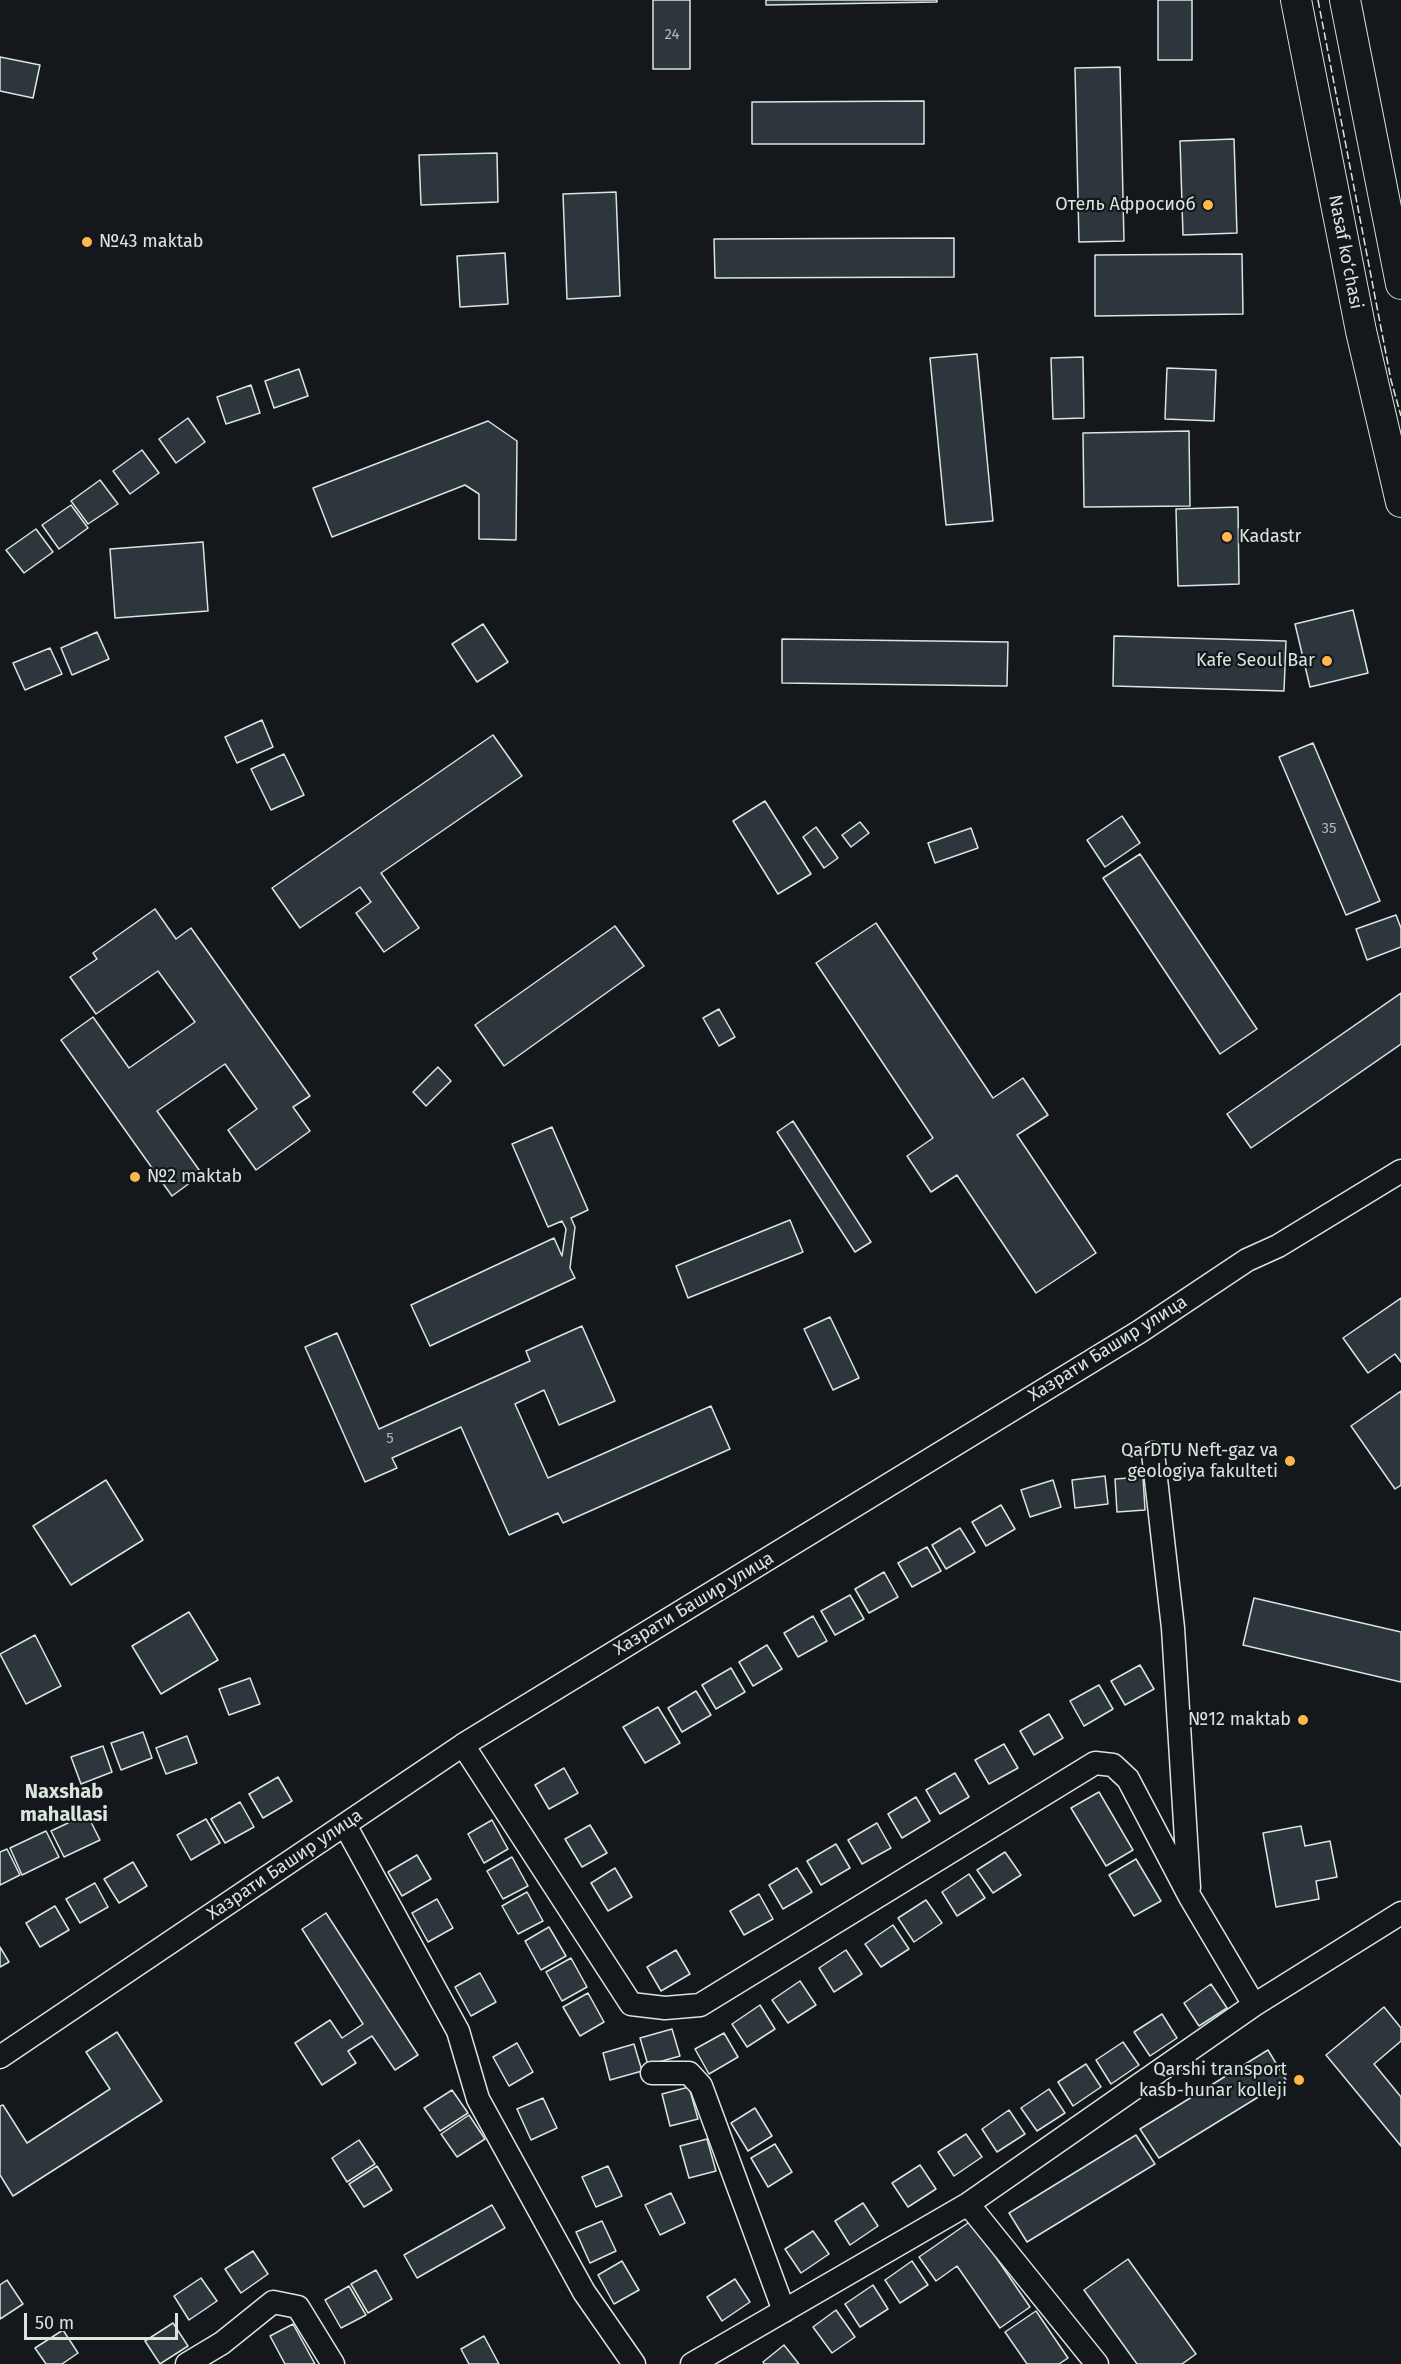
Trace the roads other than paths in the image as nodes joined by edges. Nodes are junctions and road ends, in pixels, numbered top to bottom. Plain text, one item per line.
1 (1296, 0) edge
2 (1345, 0) edge
3 (1401, 284) edge
4 (1401, 502) edge
5 (1401, 1171) edge
6 (1153, 1453) dead end
7 (463, 1745) junction
8 (345, 1825) junction
9 (1190, 1897) junction
10 (1401, 1913) edge
11 (1254, 2005) junction
12 (0, 2056) edge
13 (652, 2073) dead end
14 (968, 2204) junction
15 (784, 2311) junction
16 (187, 2364) edge
17 (333, 2364) edge
18 (634, 2364) edge
19 (692, 2364) edge
20 (1097, 2364) edge

1 - 4 main road, Nasaf ko‘chasi
2 - 3 main road
5 - 7 street, Хазрати Башир улица
6 - 9 street
7 - 8 street, Хазрати Башир улица
7 - 9 street
8 - 12 street, Хазрати Башир улица
8 - 18 street
9 - 11 street
10 - 11 street
11 - 14 street
13 - 15 street
14 - 15 street
14 - 20 street
15 - 19 street
16 - 17 street

